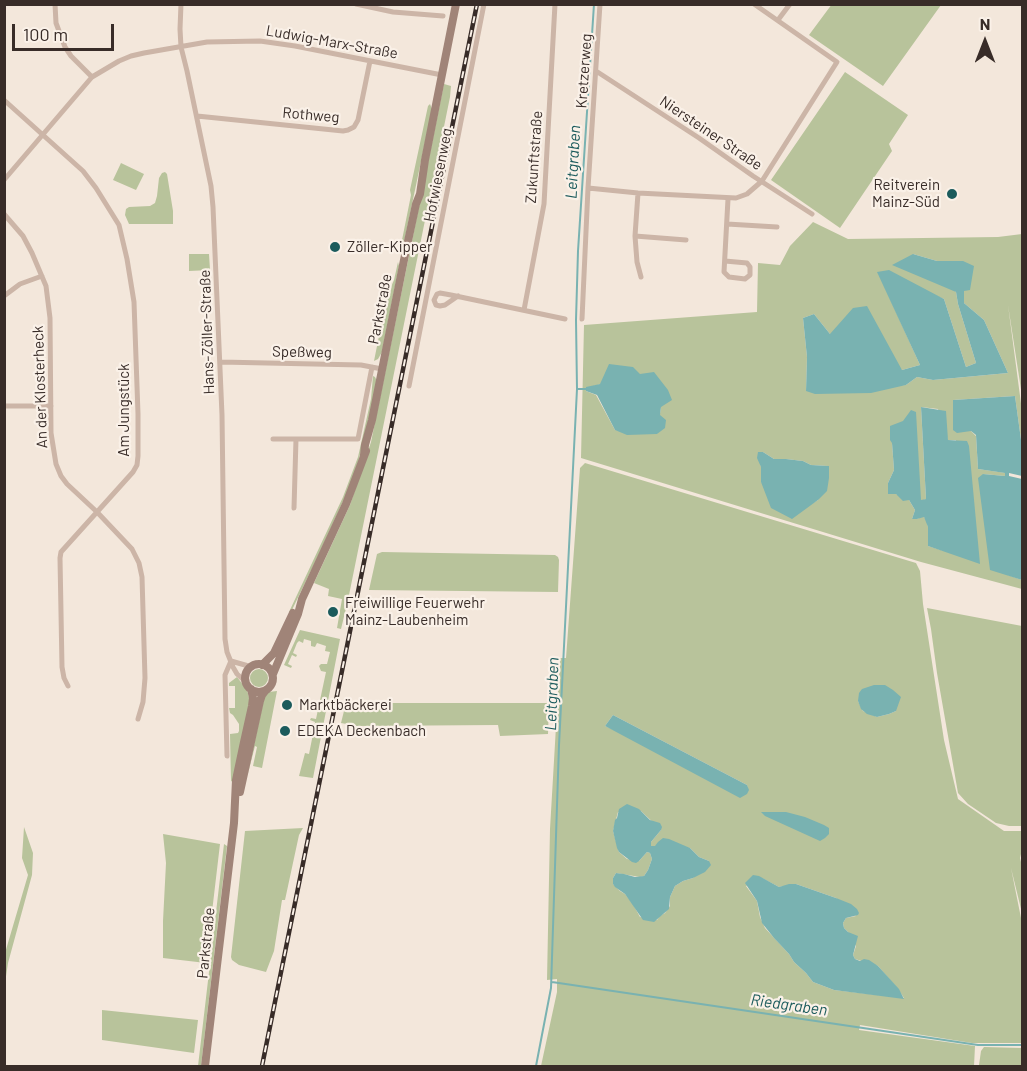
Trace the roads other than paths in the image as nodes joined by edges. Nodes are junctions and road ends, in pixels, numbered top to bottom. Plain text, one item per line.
1 (55, 4) edge
2 (181, 4) edge
3 (356, 4) edge
4 (456, 4) edge
5 (484, 4) edge
6 (555, 4) edge
7 (600, 4) edge
8 (754, 4) edge
9 (790, 4) edge
10 (443, 16) dead end
11 (778, 20) junction
12 (181, 47) junction
13 (370, 61) junction
14 (596, 71) junction
15 (442, 75) junction
16 (92, 77) junction
17 (4, 100) edge
18 (197, 116) junction
19 (44, 134) junction
20 (4, 180) edge
21 (762, 182) junction
22 (588, 188) junction
23 (638, 193) junction
24 (728, 199) junction
25 (4, 214) edge
26 (812, 214) dead end
27 (727, 224) junction
28 (777, 227) dead end
29 (635, 236) junction
30 (686, 240) dead end
31 (725, 261) junction
32 (42, 276) junction
33 (641, 277) dead end
34 (427, 295) junction
35 (4, 296) edge
36 (458, 296) junction
37 (435, 297) junction
38 (524, 310) junction
39 (565, 319) dead end
40 (582, 319) dead end
41 (220, 362) junction
42 (372, 367) junction
43 (382, 369) junction
44 (409, 386) dead end
45 (4, 406) edge
46 (51, 406) junction
47 (273, 439) dead end
48 (296, 439) junction
49 (294, 508) dead end
50 (98, 512) junction
51 (302, 599) junction
52 (231, 660) junction
53 (262, 665) junction
54 (252, 667) junction
55 (273, 674) junction
56 (68, 686) dead end
57 (248, 686) junction
58 (265, 691) junction
59 (138, 719) dead end
60 (227, 756) dead end
61 (234, 822) junction
62 (206, 1066) edge

1 - 16 street
2 - 12 street, Hans-Zöller-Straße
3 - 10 street
4 - 15 main road, Parkstraße
5 - 34 street, Hofwiesenweg
6 - 38 street, Zukunftstraße
7 - 14 street, Kretzerweg
8 - 11 street
9 - 11 street
11 - 21 street
12 - 13 street, Ludwig-Marx-Straße
12 - 16 street, Ludwig-Marx-Straße
12 - 18 street, Hans-Zöller-Straße
13 - 15 street, Ludwig-Marx-Straße
13 - 18 street, Rothweg
14 - 21 street, Niersteiner Straße
14 - 22 street, Kretzerweg
15 - 43 main road, Parkstraße
16 - 19 street, Ludwig-Marx-Straße
17 - 19 street, Am Jungstück
18 - 41 street, Hans-Zöller-Straße
19 - 20 street, Ludwig-Marx-Straße
19 - 50 street, Am Jungstück
21 - 24 street
21 - 26 street, Niersteiner Straße
22 - 23 street
22 - 40 street, Kretzerweg
23 - 24 street
23 - 29 street
24 - 27 street
25 - 32 street, An der Klosterheck
27 - 28 street
27 - 31 street
29 - 30 street
29 - 33 street
31 - 31 street
32 - 35 street
32 - 46 street, An der Klosterheck
34 - 37 street
34 - 44 street, Hofwiesenweg
36 - 37 street
36 - 37 street
36 - 38 street
38 - 39 street
41 - 42 street, Speßweg
41 - 52 street, Hans-Zöller-Straße
42 - 43 street, Speßweg
42 - 48 street
43 - 51 main road, Parkstraße
45 - 46 street
46 - 50 street, An der Klosterheck
47 - 48 street
48 - 49 street
50 - 56 street, Am Jungstück
50 - 59 street, An der Klosterheck
51 - 53 main road, Parkstraße
51 - 55 main road, Parkstraße
52 - 54 street
52 - 57 street, Hans-Zöller-Straße
52 - 60 street, Hans-Zöller-Straße
53 - 54 main road
53 - 55 main road
54 - 57 main road
55 - 58 main road
57 - 58 main road
57 - 61 main road, Parkstraße
58 - 61 main road, Parkstraße
61 - 62 main road, Parkstraße

